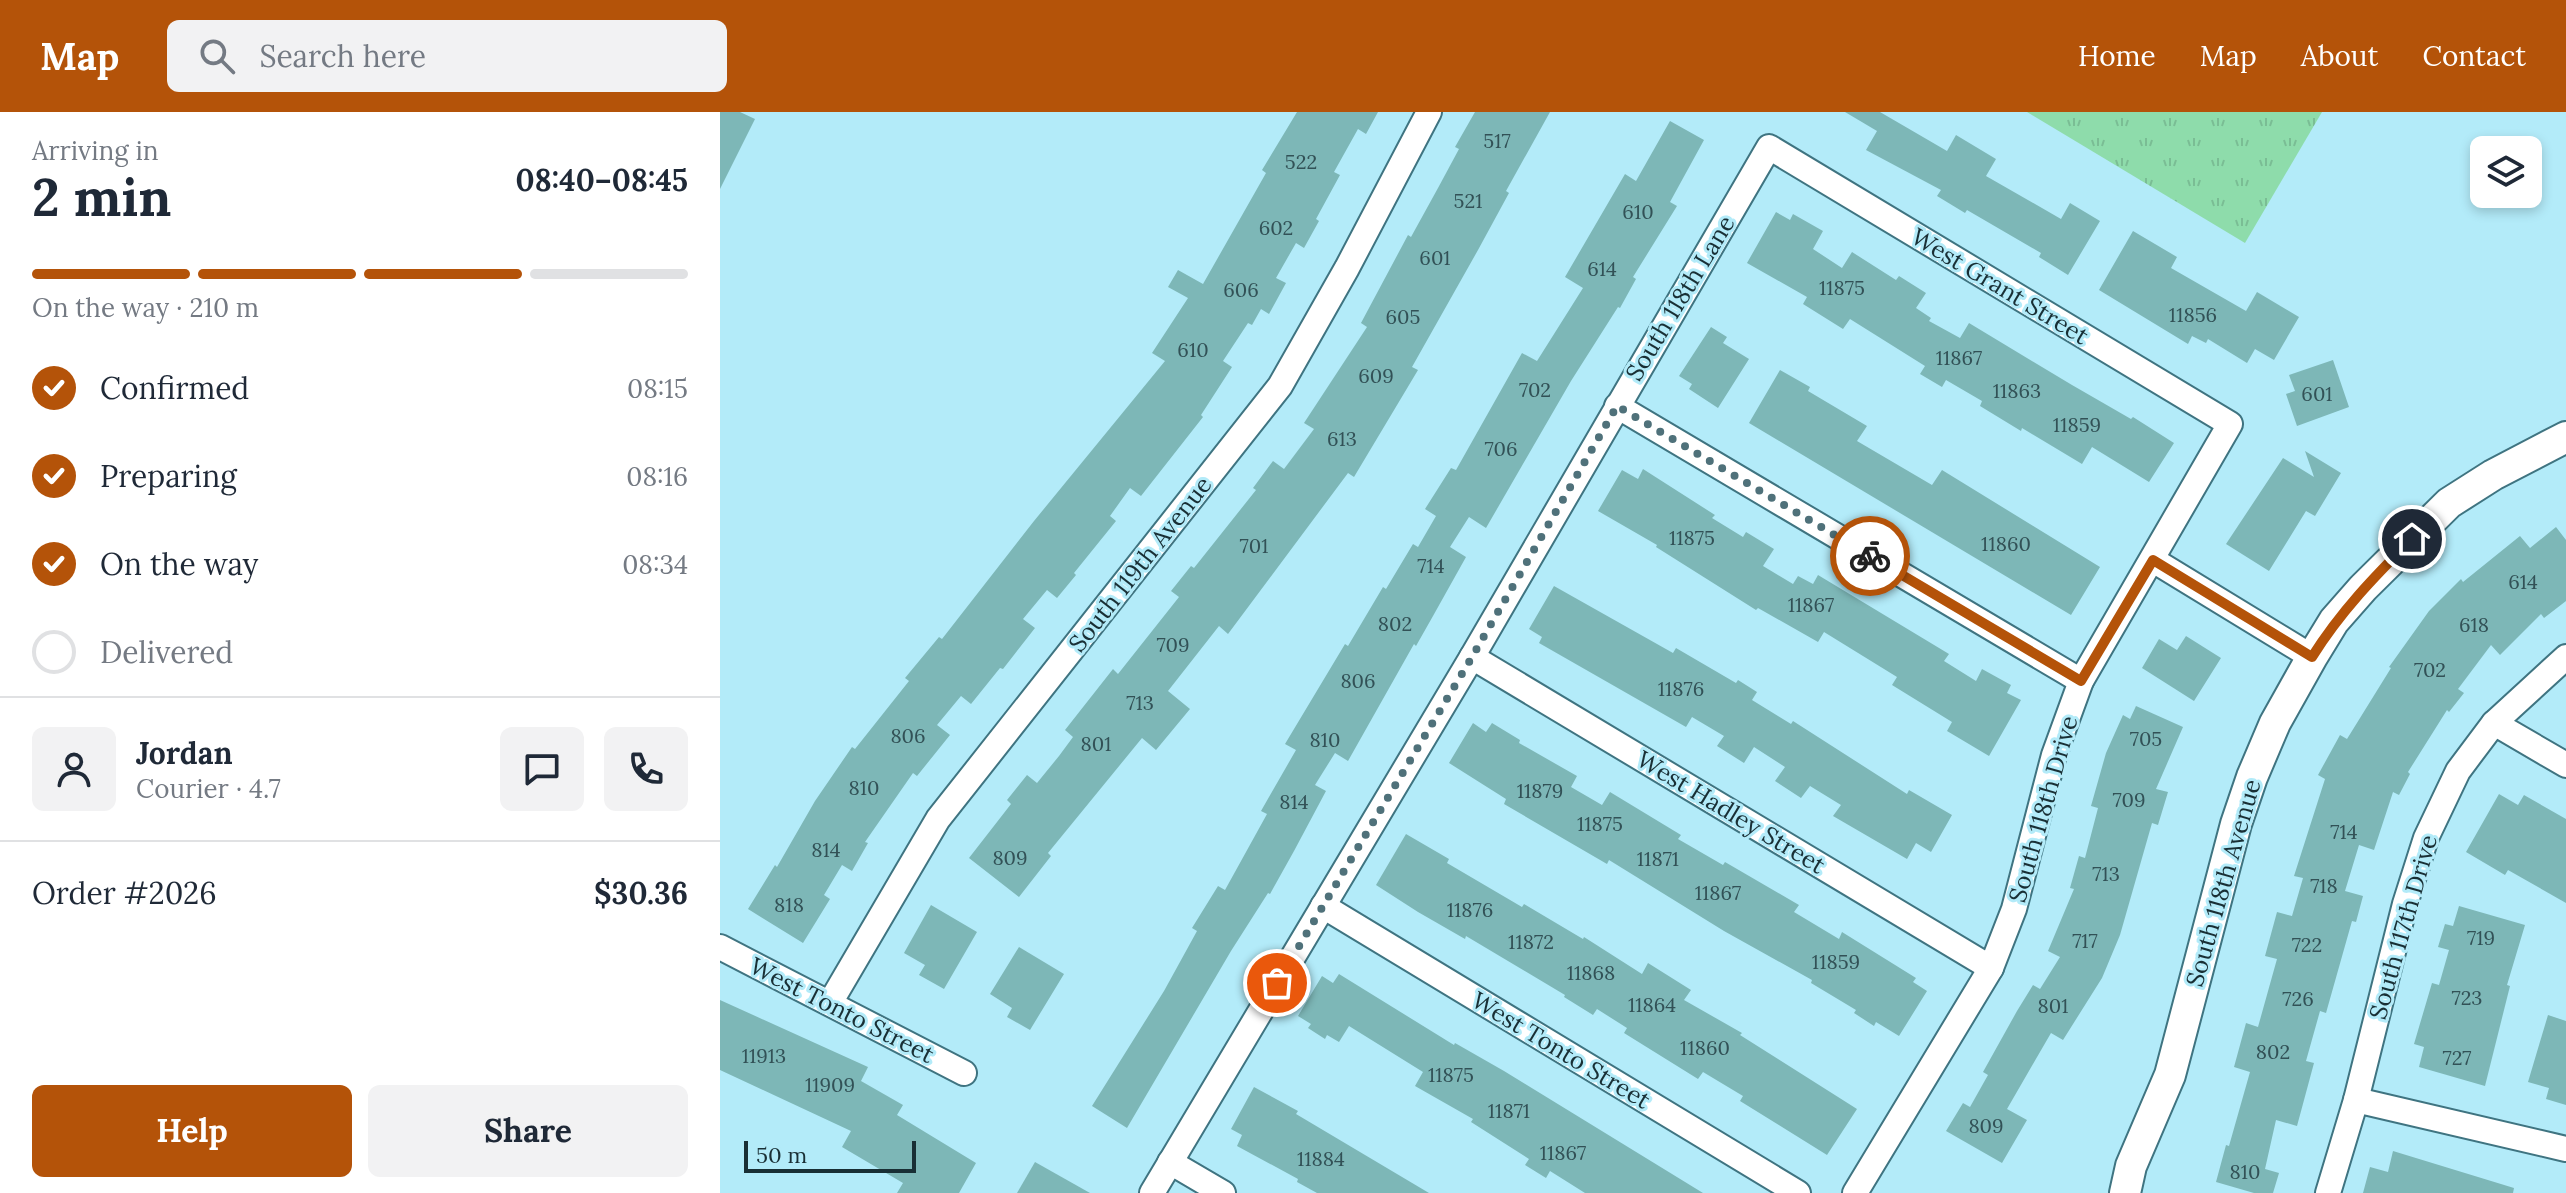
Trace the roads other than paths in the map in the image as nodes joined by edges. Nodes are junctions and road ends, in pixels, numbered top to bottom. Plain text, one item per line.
1 (1429, 112) edge
2 (1769, 147) joint
3 (1617, 406) junction
4 (2230, 424) joint
5 (2566, 437) edge
6 (2153, 560) junction
7 (1472, 657) junction
8 (2312, 657) junction
9 (2566, 657) edge
10 (2081, 681) junction
11 (2494, 723) junction
12 (2566, 765) edge
13 (1323, 906) junction
14 (720, 947) edge
15 (1991, 968) junction
16 (830, 1003) junction
17 (964, 1073) dead end
18 (2356, 1100) junction
19 (2566, 1149) edge
20 (1170, 1162) junction
21 (2128, 1180) edge
22 (1152, 1193) edge
23 (1223, 1193) edge
24 (1798, 1193) edge
25 (1855, 1193) edge
26 (2111, 1193) edge
27 (2328, 1193) edge

1 - 16 street, South 119th Avenue
2 - 3 street, South 118th Lane
2 - 4 street, West Grant Street
3 - 7 street, South 118th Lane
3 - 10 street
4 - 6 street, South 118th Drive
5 - 8 street, South 118th Avenue
6 - 8 street
6 - 10 street, South 118th Drive
7 - 13 street, South 118th Lane
7 - 15 street, West Hadley Street
8 - 21 street, South 118th Avenue
9 - 11 street, South 117th Drive
10 - 15 street, South 118th Drive
11 - 12 street
11 - 18 street, South 117th Drive
13 - 20 street, South 118th Lane
13 - 24 street, West Tonto Street
14 - 16 street, West Tonto Street
15 - 25 street, South 118th Drive
16 - 17 street, West Tonto Street
18 - 19 street
18 - 27 street, South 117th Drive
20 - 22 street, South 118th Lane
20 - 23 street
21 - 26 street, South 118th Avenue

